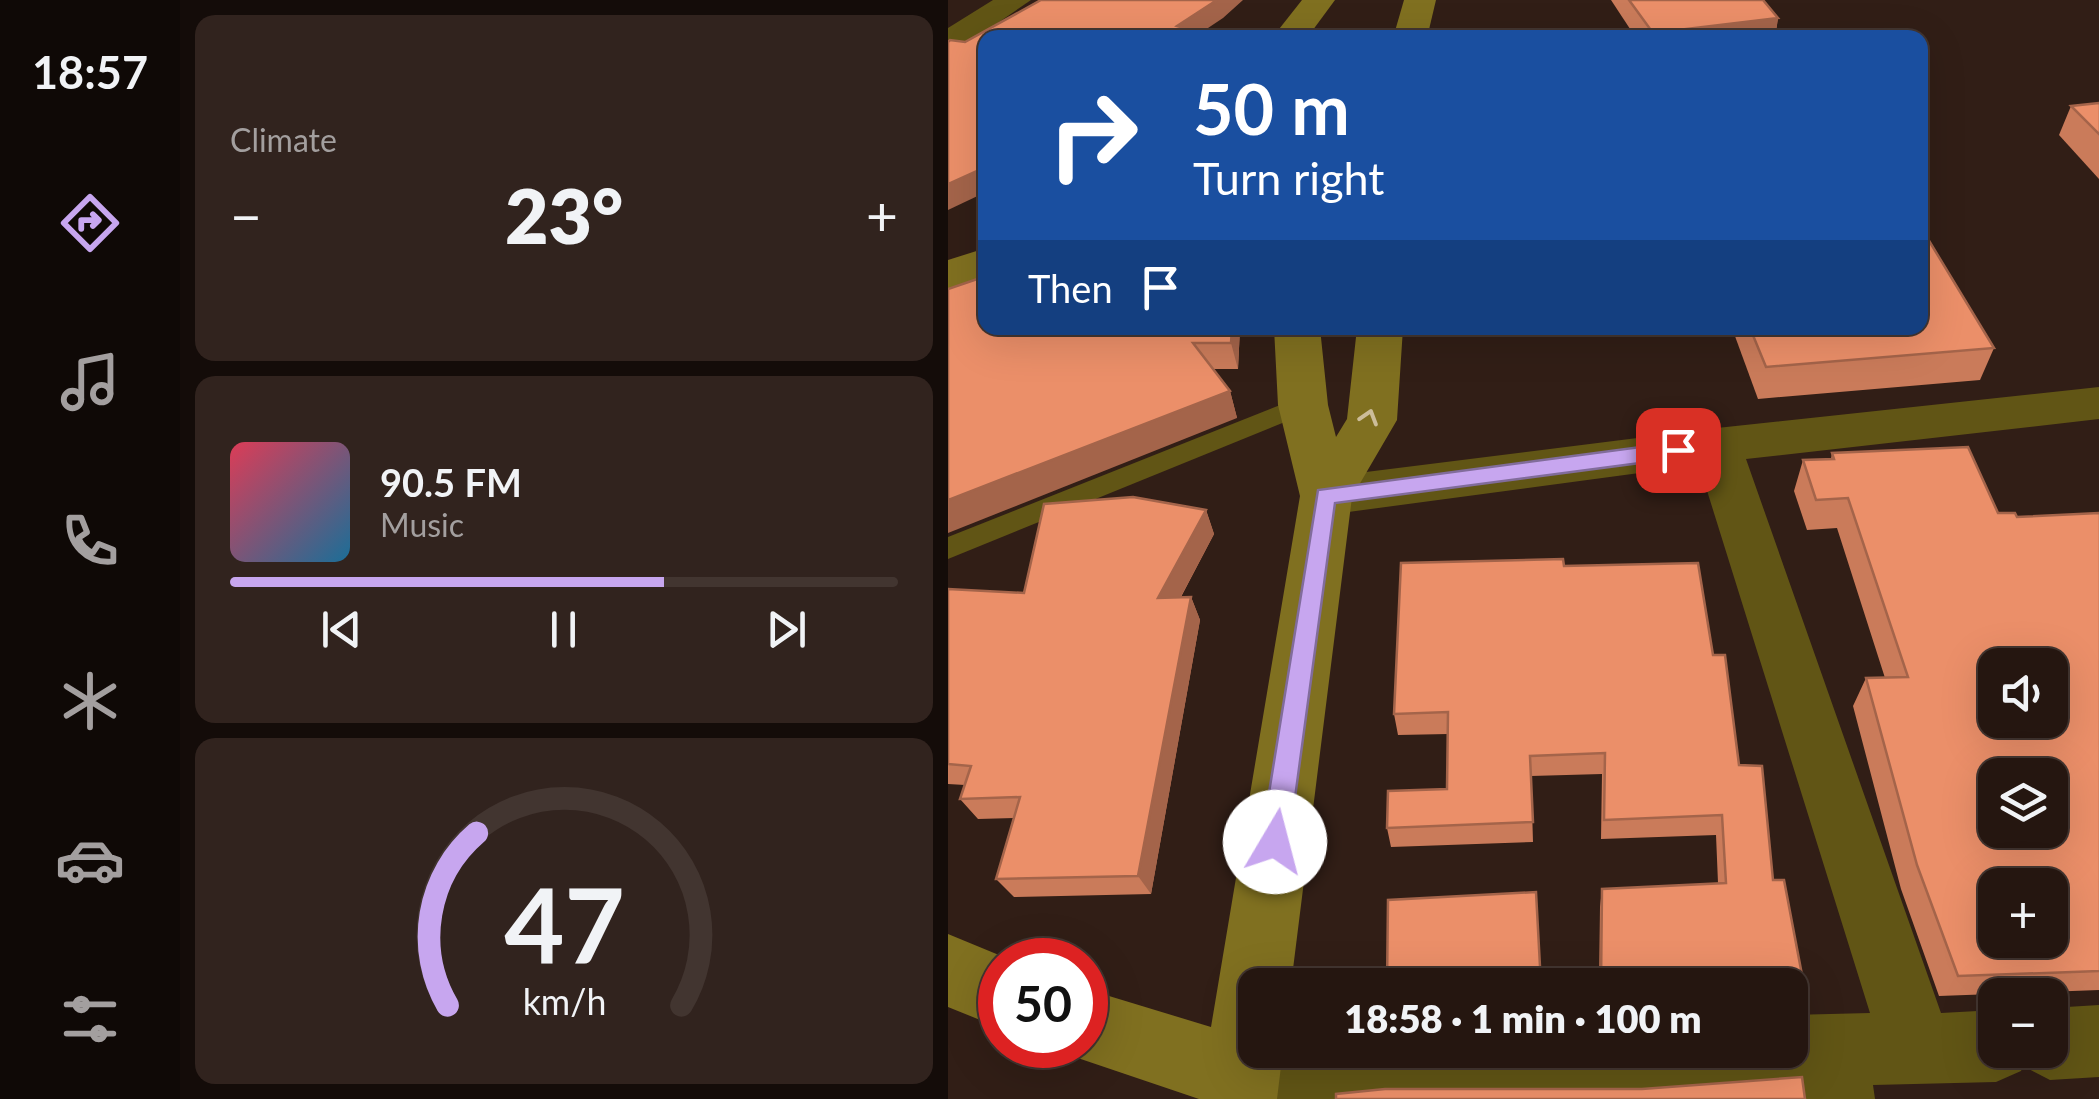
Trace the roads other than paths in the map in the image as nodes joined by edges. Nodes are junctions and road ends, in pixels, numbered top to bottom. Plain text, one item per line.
1 (1016, 0) edge
2 (1318, 0) edge
3 (1420, 0) edge
4 (1295, 30) edge
5 (1412, 30) edge
6 (948, 42) edge
7 (978, 225) edge
8 (948, 237) edge
9 (978, 264) edge
10 (948, 276) edge
11 (1298, 335) edge
12 (1379, 335) edge
13 (2100, 402) edge
14 (1303, 405) junction
15 (1717, 445) junction
16 (1326, 496) junction
17 (948, 548) edge
18 (948, 970) edge
19 (978, 983) edge
20 (1108, 1035) edge
21 (2100, 1041) edge
22 (2068, 1043) edge
23 (1978, 1047) edge
24 (1918, 1050) junction
25 (1834, 1073) edge
26 (1240, 1089) edge

1 - 6 street
2 - 4 main road
3 - 5 main road
7 - 8 main road
9 - 10 main road
11 - 14 main road
16 -> 12 main road
13 - 15 street
14 - 16 main road
14 - 17 lane
15 - 16 street
15 - 24 street
16 - 26 main road
18 - 19 main road
20 - 26 main road
21 - 22 street
23 - 24 street
24 - 25 street
25 - 26 street

